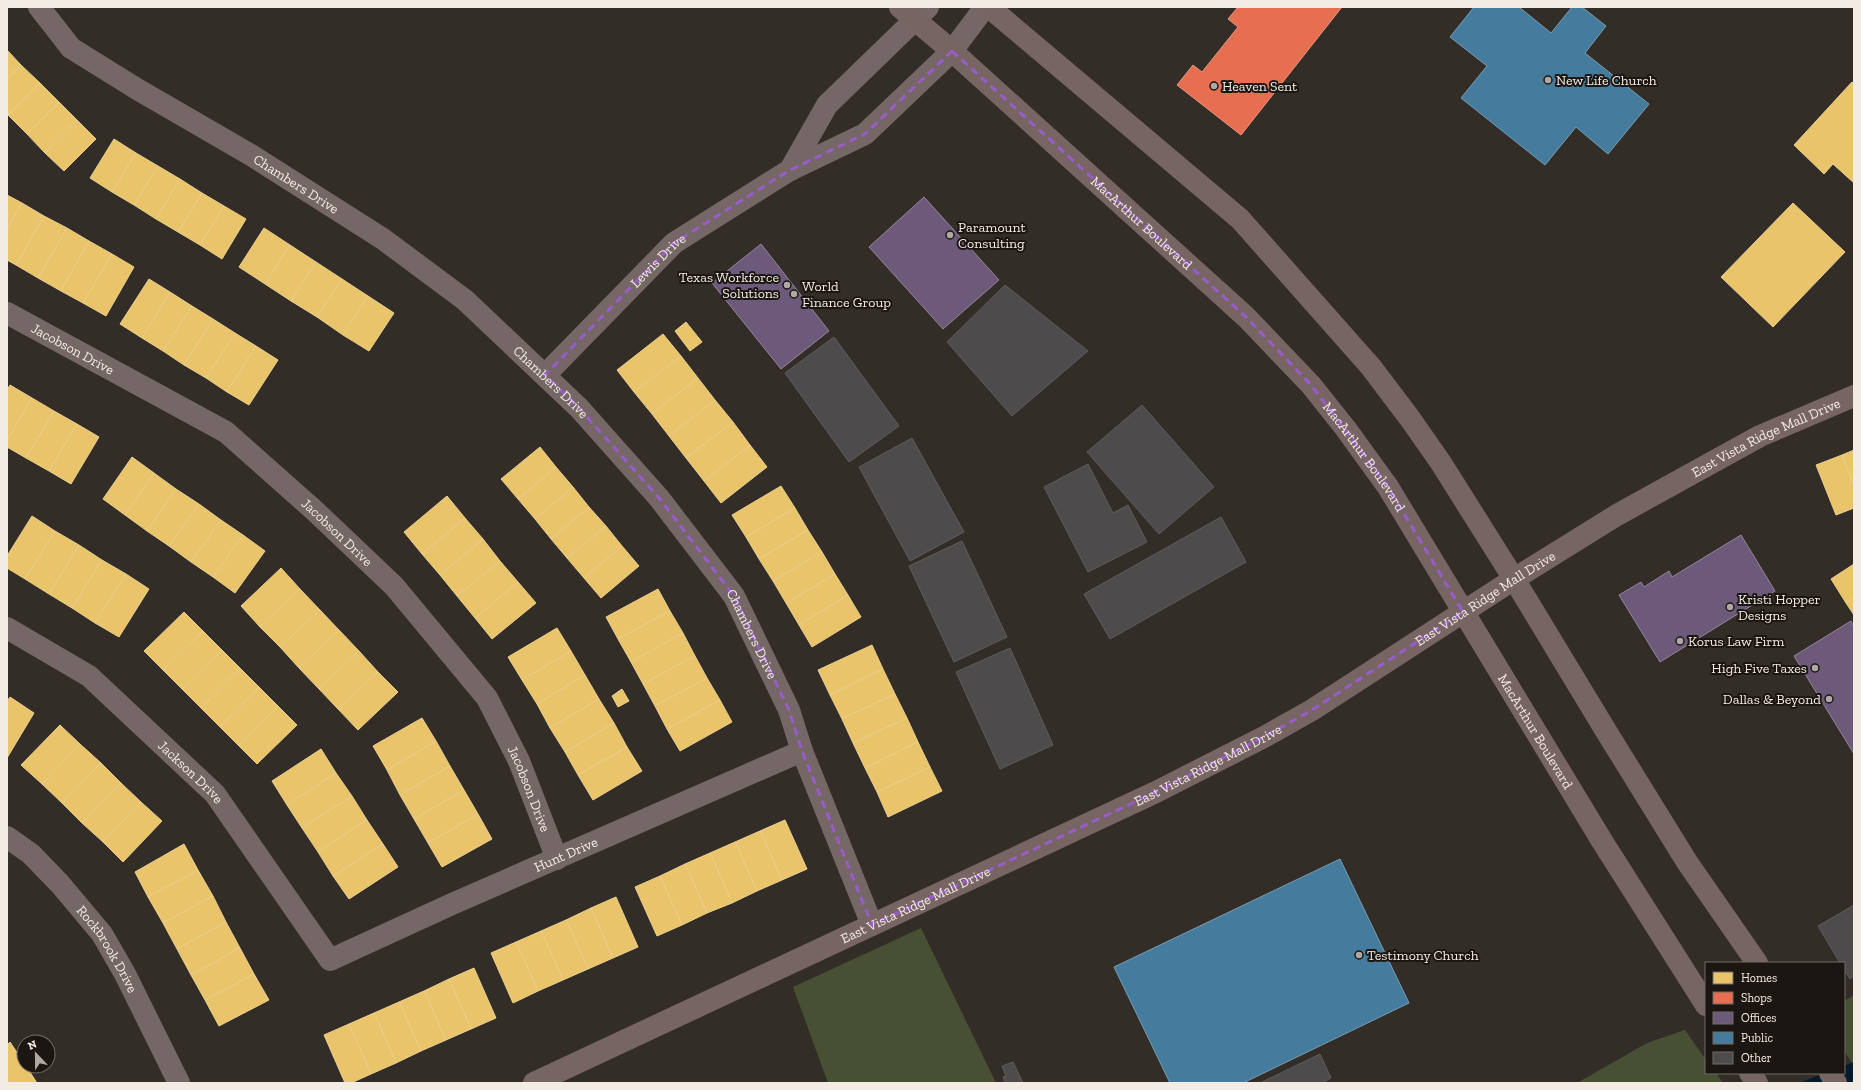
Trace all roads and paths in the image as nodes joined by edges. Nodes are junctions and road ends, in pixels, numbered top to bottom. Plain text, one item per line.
1 (39, 7) edge
2 (985, 7) edge
3 (989, 7) edge
4 (914, 11) edge
5 (952, 51) junction
6 (790, 170) junction
7 (7, 313) edge
8 (545, 375) junction
9 (1854, 396) edge
10 (1514, 579) junction
11 (1463, 612) junction
12 (7, 628) edge
13 (802, 751) junction
14 (7, 837) edge
15 (557, 859) junction
16 (872, 925) junction
17 (330, 960) joint
18 (1756, 962) edge
19 (1705, 1004) edge
20 (1751, 1074) edge
21 (1831, 1074) edge
22 (179, 1083) edge
23 (534, 1083) edge
24 (1757, 1083) edge
25 (1836, 1083) edge

1 - 8 street, Chambers Drive
2 - 5 street, Lewis Drive
3 - 10 main road
4 - 5 main road, MacArthur Boulevard
4 - 6 street, Lewis Drive
5 - 6 street, Lewis Drive
5 - 11 main road, MacArthur Boulevard
6 - 8 street, Lewis Drive
7 - 15 street, Jacobson Drive
8 - 13 street, Chambers Drive
9 - 10 main road, East Vista Ridge Mall Drive
10 - 11 main road, East Vista Ridge Mall Drive
10 - 18 main road
11 - 16 main road, East Vista Ridge Mall Drive
11 - 19 main road, MacArthur Boulevard
12 - 17 street, Jackson Drive
13 - 15 street, Hunt Drive
13 - 16 street, Chambers Drive
14 - 22 street, Rockbrook Drive
15 - 17 street, Hunt Drive
16 - 23 main road, East Vista Ridge Mall Drive
20 - 24 main road
21 - 25 main road

